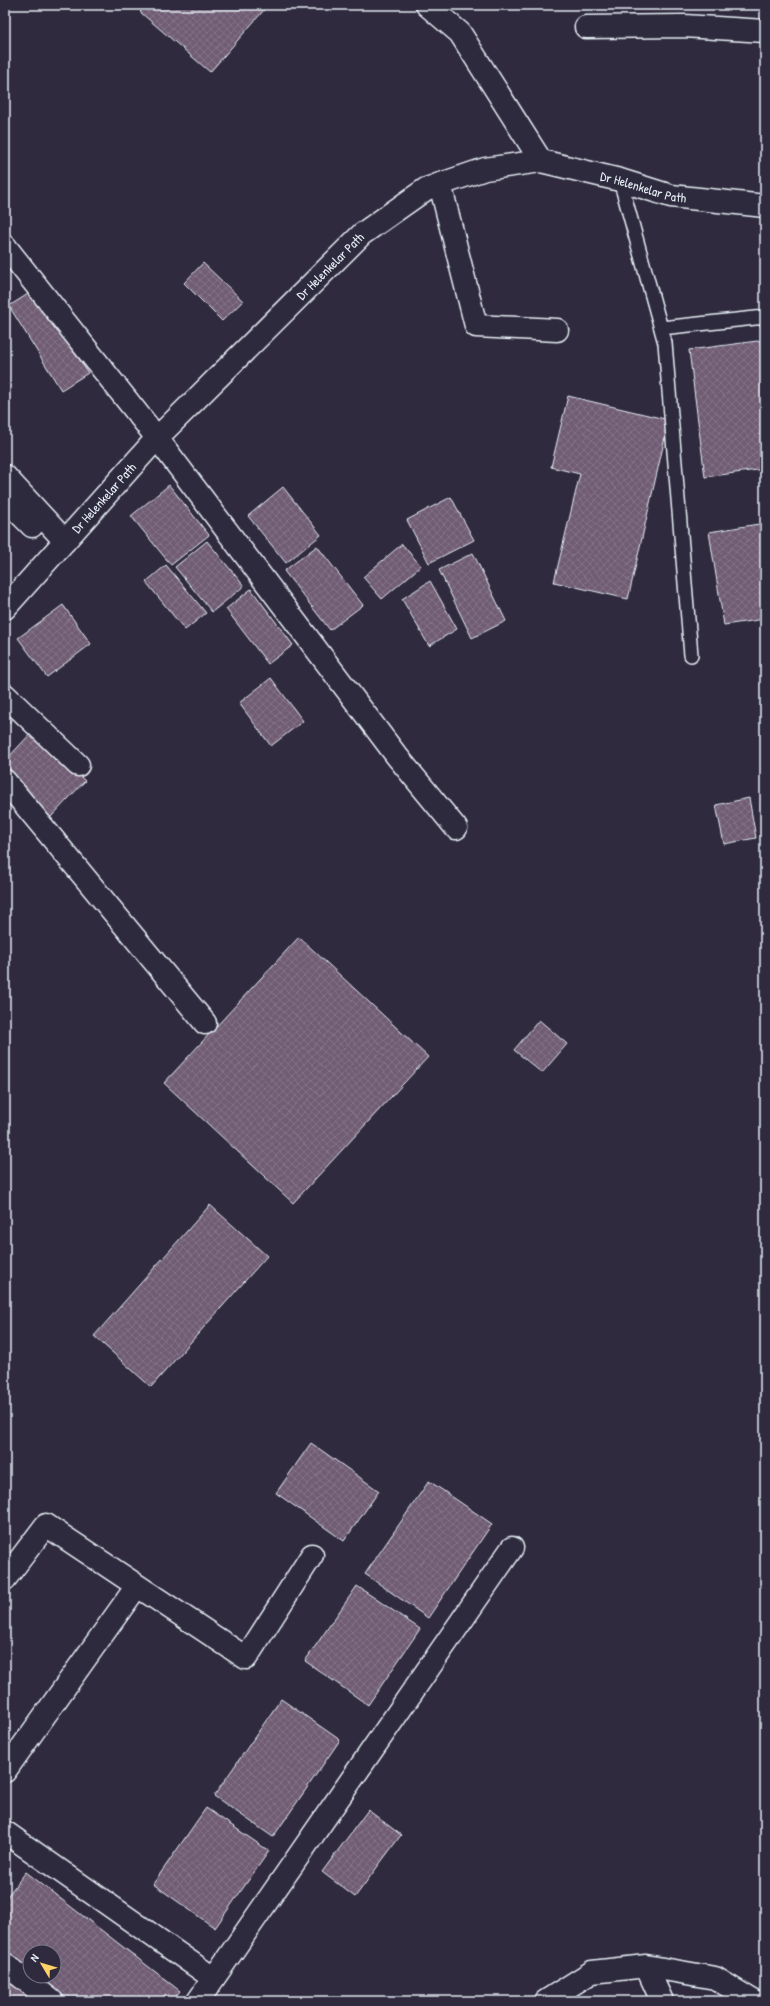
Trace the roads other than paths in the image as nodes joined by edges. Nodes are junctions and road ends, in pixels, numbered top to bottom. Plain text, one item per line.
1 (427, 5) edge
2 (586, 27) dead end
3 (765, 31) edge
4 (541, 161) junction
5 (620, 180) junction
6 (440, 184) junction
7 (765, 206) edge
8 (5, 246) edge
9 (765, 317) edge
10 (661, 328) junction
11 (557, 330) dead end
12 (157, 438) junction
13 (5, 476) edge
14 (5, 499) edge
15 (61, 545) junction
16 (5, 608) edge
17 (690, 655) dead end
18 (5, 695) edge
19 (78, 765) dead end
20 (5, 781) edge
21 (456, 828) dead end
22 (205, 1023) dead end
23 (512, 1548) dead end
24 (312, 1555) dead end
25 (5, 1579) edge
26 (138, 1586) junction
27 (5, 1770) edge
28 (5, 1832) edge
29 (5, 1964) edge
30 (646, 1966) junction
31 (214, 1978) junction
32 (52, 2001) edge
33 (198, 2001) edge
34 (546, 2001) edge
35 (662, 2001) edge
36 (753, 2001) edge

1 - 4 street
2 - 3 street
4 - 5 street, Dr Helenkelar Path
4 - 6 street, Dr Helenkelar Path
5 - 7 street, Dr Helenkelar Path
5 - 10 lane
6 - 11 street
6 - 12 street, Dr Helenkelar Path
8 - 12 street
9 - 10 lane
10 - 17 lane
12 - 15 street, Dr Helenkelar Path
12 - 21 street
13 - 15 street
14 - 15 street
15 - 16 street, Dr Helenkelar Path
18 - 19 street
20 - 22 street
23 - 31 street
24 - 26 street
25 - 26 street
26 - 27 street
28 - 31 street
29 - 32 street
30 - 34 street
30 - 35 street
30 - 36 street
31 - 33 street

